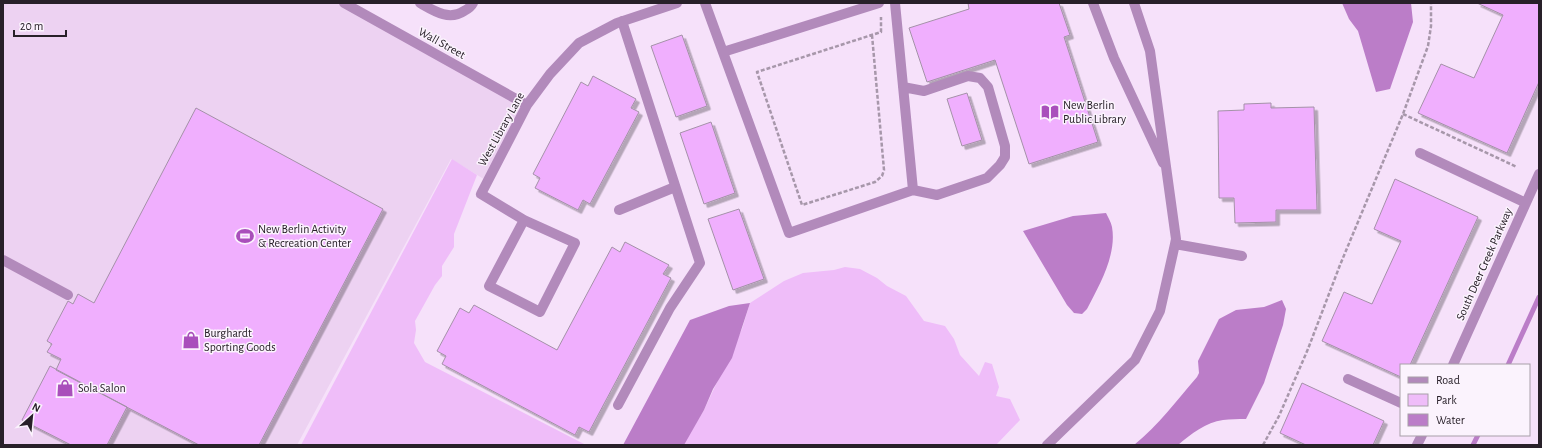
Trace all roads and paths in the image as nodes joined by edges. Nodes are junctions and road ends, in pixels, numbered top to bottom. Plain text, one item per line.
1 (344, 3) edge
2 (420, 3) edge
3 (473, 3) edge
4 (676, 3) edge
5 (705, 3) edge
6 (896, 3) edge
7 (1093, 3) edge
8 (1134, 3) edge
9 (1431, 3) edge
10 (880, 7) edge
11 (622, 21) junction
12 (872, 35) junction
13 (723, 52) junction
14 (903, 87) junction
15 (527, 105) junction
16 (1403, 114) junction
17 (1420, 153) dead end
18 (1517, 167) dead end
19 (1167, 172) junction
20 (1539, 174) edge
21 (675, 187) junction
22 (913, 190) junction
23 (1526, 203) junction
24 (619, 210) dead end
25 (524, 220) junction
26 (1175, 244) junction
27 (1242, 256) dead end
28 (3, 260) edge
29 (68, 295) dead end
30 (1453, 364) edge
31 (1348, 379) dead end
32 (1400, 403) edge
33 (618, 405) dead end
34 (1422, 436) edge
35 (1047, 445) edge
36 (1263, 445) edge
37 (1417, 445) edge

1 - 15 street, Wall Street
2 - 3 street
4 - 11 street, West Library Lane
5 - 13 street
6 - 14 street
7 - 19 street
8 - 19 street
9 - 16 path
10 - 12 path
10 - 13 street
11 - 15 street, West Library Lane
11 - 21 street
12 - 12 path
13 - 22 street
14 - 22 street
14 - 22 street
15 - 25 street, West Library Lane
16 - 18 path
16 - 36 path
17 - 23 street
19 - 26 street
20 - 23 street, South Deer Creek Parkway
21 - 24 street
21 - 33 street
23 - 30 street, South Deer Creek Parkway
25 - 25 street
26 - 27 street
26 - 35 street
28 - 29 street
31 - 32 street
34 - 37 street

